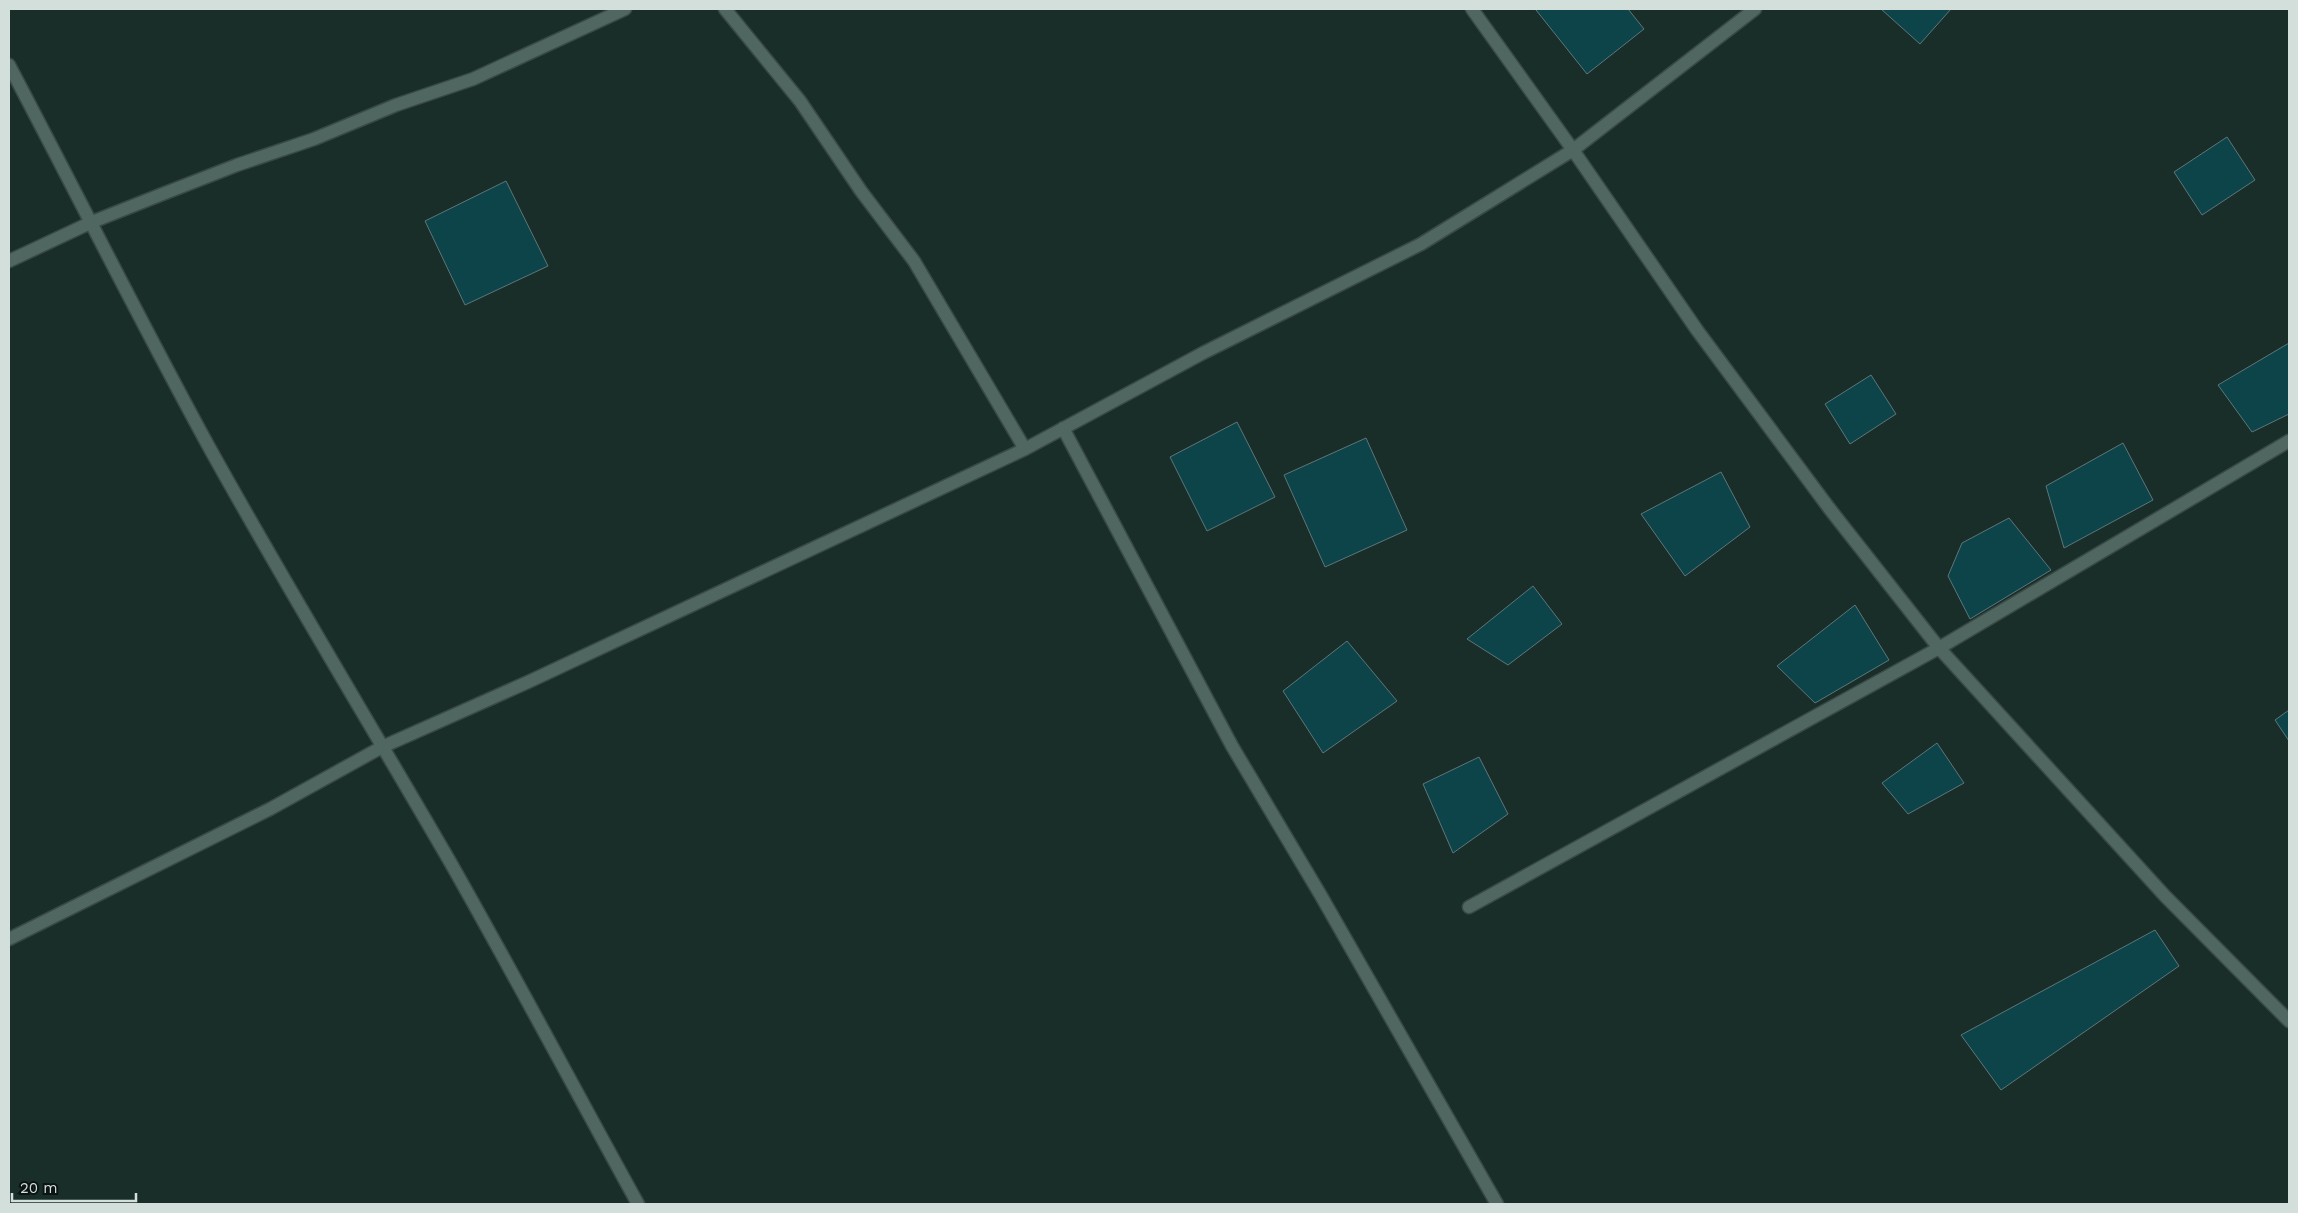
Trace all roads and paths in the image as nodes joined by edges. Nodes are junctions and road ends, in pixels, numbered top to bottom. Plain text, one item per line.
1 (625, 9) edge
2 (724, 9) edge
3 (1472, 9) edge
4 (1755, 9) edge
5 (9, 64) edge
6 (1573, 150) junction
7 (92, 222) junction
8 (9, 261) edge
9 (1063, 428) junction
10 (2289, 441) edge
11 (1025, 449) junction
12 (1939, 648) junction
13 (382, 747) junction
14 (1469, 907) dead end
15 (9, 939) edge
16 (2289, 1021) edge
17 (638, 1204) edge
18 (1497, 1204) edge

1 - 7 street
2 - 11 street
3 - 6 street
4 - 6 street
5 - 7 street
6 - 9 street
6 - 12 street
7 - 8 street
7 - 13 street
9 - 11 street
9 - 18 street
10 - 12 street
11 - 13 street
12 - 14 street
12 - 16 street
13 - 15 street
13 - 17 street

